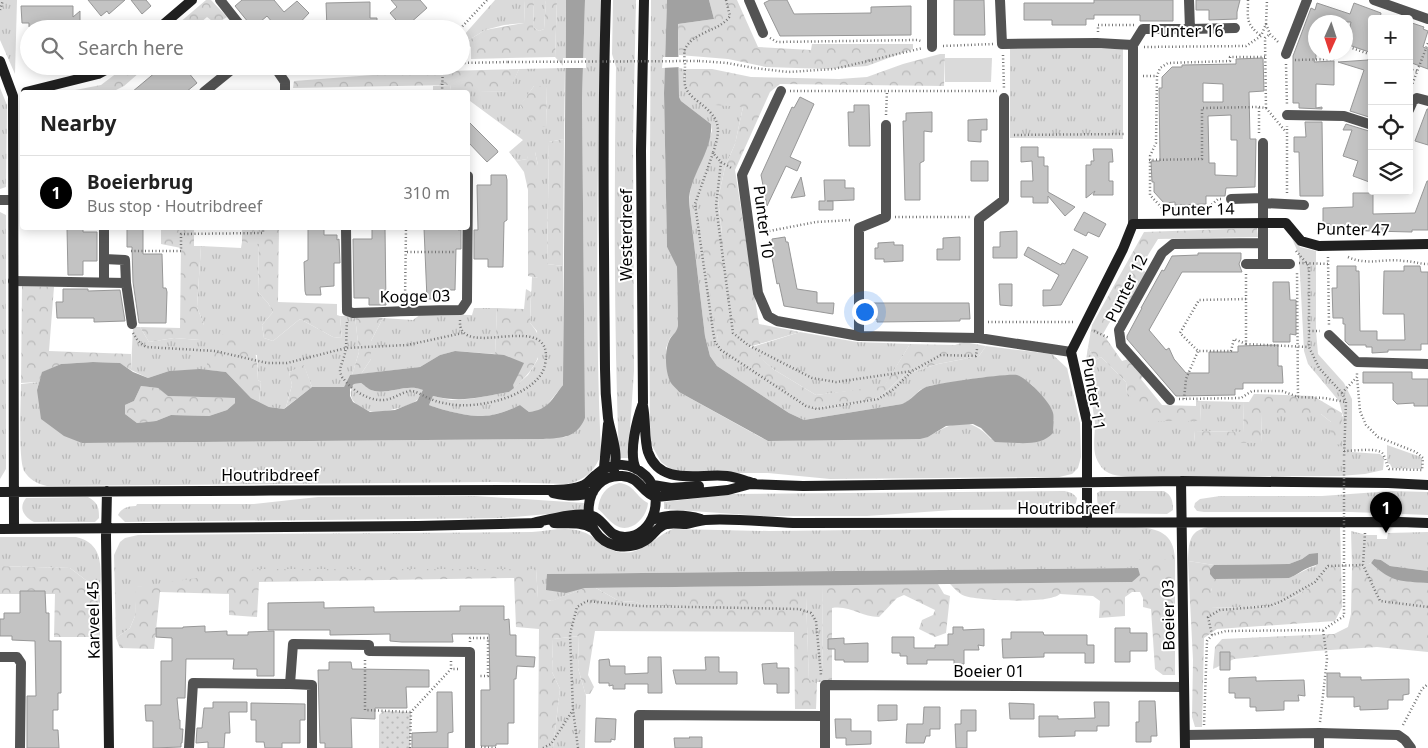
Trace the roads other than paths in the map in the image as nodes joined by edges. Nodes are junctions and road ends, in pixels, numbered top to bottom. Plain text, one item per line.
1 (192, 0) edge
2 (220, 0) edge
3 (606, 0) edge
4 (644, 0) edge
5 (749, 0) edge
6 (932, 0) edge
7 (1000, 0) edge
8 (1189, 0) edge
9 (1307, 0) edge
10 (1374, 0) edge
11 (169, 20) edge
12 (236, 20) edge
13 (1428, 20) edge
14 (1235, 28) dead end
15 (1190, 29) junction
16 (763, 33) road end
17 (1133, 45) junction
18 (932, 47) road end
19 (1286, 57) road end
20 (0, 61) edge
21 (94, 75) edge
22 (225, 75) edge
23 (280, 75) edge
24 (34, 90) edge
25 (207, 90) edge
26 (285, 90) edge
27 (781, 91) road end
28 (18, 95) edge
29 (1004, 98) dead end
30 (1428, 101) edge
31 (1411, 105) edge
32 (1287, 115) dead end
33 (1368, 124) edge
34 (886, 125) road end
35 (1263, 143) road end
36 (1231, 199) road end
37 (0, 200) edge
38 (13, 200) junction
39 (1263, 200) junction
40 (1304, 204) dead end
41 (1262, 223) junction
42 (1133, 224) junction
43 (1286, 224) joint
44 (104, 230) edge
45 (346, 230) edge
46 (468, 230) edge
47 (1262, 243) junction
48 (1428, 244) edge
49 (104, 259) junction
50 (1263, 263) junction
51 (1246, 264) road end
52 (1290, 264) dead end
53 (13, 281) junction
54 (104, 283) junction
55 (126, 283) junction
56 (132, 324) road end
57 (1330, 335) road end
58 (859, 336) junction
59 (980, 338) junction
60 (1071, 352) junction
61 (1428, 364) edge
62 (1170, 400) road end
63 (642, 402) junction
64 (609, 421) junction
65 (615, 465) junction
66 (636, 469) junction
67 (607, 473) junction
68 (1182, 481) junction
69 (754, 483) junction
70 (1088, 483) junction
71 (653, 485) junction
72 (1428, 485) edge
73 (540, 490) junction
74 (107, 491) junction
75 (0, 492) edge
76 (14, 492) junction
77 (593, 492) junction
78 (656, 497) junction
79 (588, 515) junction
80 (532, 523) junction
81 (1087, 523) junction
82 (1182, 523) junction
83 (1428, 523) edge
84 (654, 524) junction
85 (106, 528) junction
86 (592, 528) junction
87 (0, 529) edge
88 (14, 529) junction
89 (0, 657) edge
90 (290, 684) junction
91 (1183, 687) junction
92 (825, 716) junction
93 (1319, 733) junction
94 (1185, 735) junction
95 (470, 747) edge
96 (20, 748) edge
97 (110, 748) edge
98 (190, 748) edge
99 (312, 748) edge
100 (639, 748) edge
101 (824, 748) edge
102 (1185, 748) edge
103 (1319, 748) edge
104 (1411, 748) edge

1 - 11 main road
2 - 12 street
3 - 64 main road, Westerdreef
4 - 63 main road, Westerdreef
5 - 16 street
6 - 18 street
7 - 17 street
8 - 15 street, Punter 16
9 - 19 street
10 - 13 street
14 - 15 street
15 - 17 street, Punter 16
17 - 42 street
20 - 28 main road
21 - 24 main road
22 - 25 street
23 - 26 street
27 - 58 street, Punter 10
28 - 38 main road
29 - 59 street
30 - 31 street
32 - 33 street
34 - 58 street
35 - 39 street
36 - 39 street, Punter 14
37 - 38 street
38 - 53 main road
39 - 40 street, Punter 47
39 - 41 street
41 - 42 main road, Punter 14
41 - 43 main road, Punter 14
41 - 47 street
42 - 60 main road, Punter 11
43 - 48 main road, Punter 47
44 - 49 street
45 - 46 street, Kogge 03
47 - 50 street
47 - 62 street, Punter 12
49 - 54 street
49 - 55 street
50 - 51 street
50 - 52 street
53 - 54 street
53 - 76 main road
54 - 55 street
55 - 56 street
57 - 61 street
58 - 59 street, Punter 10
59 - 60 street, Punter 10
60 - 70 main road, Punter 11
63 - 66 main road, Westerdreef
63 - 69 main road
64 - 65 main road, Westerdreef
64 - 67 main road, Westerdreef
65 - 66 main road
65 - 67 main road
66 - 71 main road
67 - 73 main road, Houtribdreef
67 - 77 main road
67 - 78 main road
68 - 70 main road, Houtribdreef
68 - 72 main road, Houtribdreef
68 - 82 main road, Boeier 03
69 - 70 main road, Houtribdreef
69 - 71 main road, Houtribdreef
69 - 78 main road, Houtribdreef
70 - 81 main road, Punter 11
71 - 78 main road
73 - 74 main road, Houtribdreef
73 - 77 main road, Houtribdreef
74 - 76 main road, Houtribdreef
74 - 85 main road, Karveel 45
75 - 76 main road, Houtribdreef
76 - 88 main road
77 - 79 main road
78 - 84 main road
79 - 80 main road
79 - 84 main road
79 - 86 main road
80 - 85 main road
80 - 86 main road
81 - 82 main road, Houtribdreef
81 - 84 main road, Houtribdreef
82 - 83 main road, Houtribdreef
82 - 91 main road, Boeier 03
84 - 86 main road
85 - 88 main road
85 - 97 main road, Karveel 45
87 - 88 main road
89 - 96 street
90 - 95 street
90 - 98 street
90 - 99 street
91 - 92 street, Boeier 01
91 - 94 main road, Boeier 03
92 - 100 street
92 - 101 street
93 - 94 street
93 - 103 street
93 - 104 street
94 - 102 main road, Boeier 03

